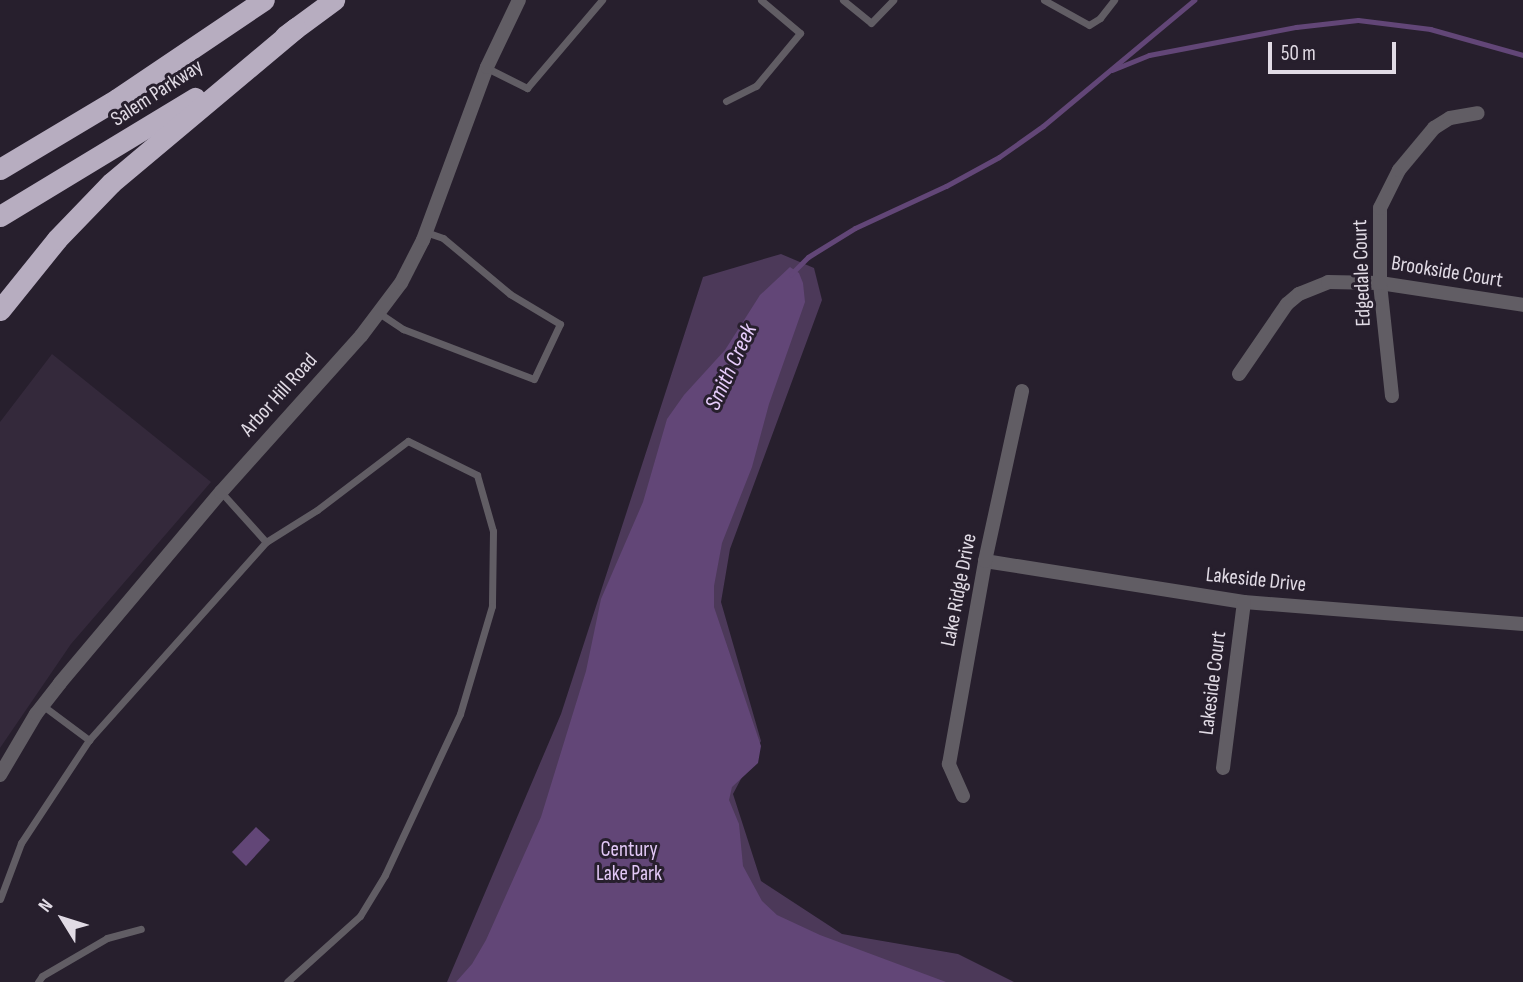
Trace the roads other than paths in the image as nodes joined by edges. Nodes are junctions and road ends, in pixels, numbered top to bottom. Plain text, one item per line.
1 (264, 0) edge
2 (334, 0) edge
3 (519, 0) edge
4 (601, 0) edge
5 (761, 0) edge
6 (843, 0) edge
7 (893, 0) edge
8 (1044, 0) edge
9 (1114, 0) edge
10 (296, 28) junction
11 (487, 67) junction
12 (726, 101) dead end
13 (1478, 113) dead end
14 (0, 169) edge
15 (0, 216) edge
16 (426, 232) junction
17 (1380, 283) junction
18 (1523, 305) edge
19 (0, 310) edge
20 (378, 313) junction
21 (1239, 374) dead end
22 (1021, 391) dead end
23 (1392, 396) dead end
24 (220, 492) junction
25 (266, 542) junction
26 (985, 561) junction
27 (1244, 602) junction
28 (1523, 624) edge
29 (42, 705) junction
30 (89, 740) junction
31 (1223, 768) dead end
32 (0, 775) edge
33 (962, 796) dead end
34 (0, 899) edge
35 (141, 929) dead end
36 (38, 982) edge
37 (286, 982) edge

1 - 14 highway, Salem Parkway
2 - 10 highway, Salem Parkway
3 - 11 street, Arbor Hill Road
4 - 11 lane
5 - 12 lane
6 - 7 lane
8 - 9 lane
10 - 15 highway, Salem Parkway
10 - 19 highway
11 - 16 street, Arbor Hill Road
13 - 17 street, Edgedale Court
16 - 20 street, Arbor Hill Road
16 - 20 lane
17 - 18 street, Brookside Court
17 - 21 street, Brookside Court
17 - 23 street, Edgedale Court
20 - 24 street, Arbor Hill Road
22 - 26 street, Lake Ridge Drive
24 - 25 lane
24 - 29 street, Arbor Hill Road
25 - 30 lane
25 - 37 lane
26 - 27 street, Lakeside Drive
26 - 33 street, Lake Ridge Drive
27 - 28 street, Lakeside Drive
27 - 31 street, Lakeside Court
29 - 30 lane
29 - 32 street, Arbor Hill Road
30 - 34 lane
35 - 36 lane

